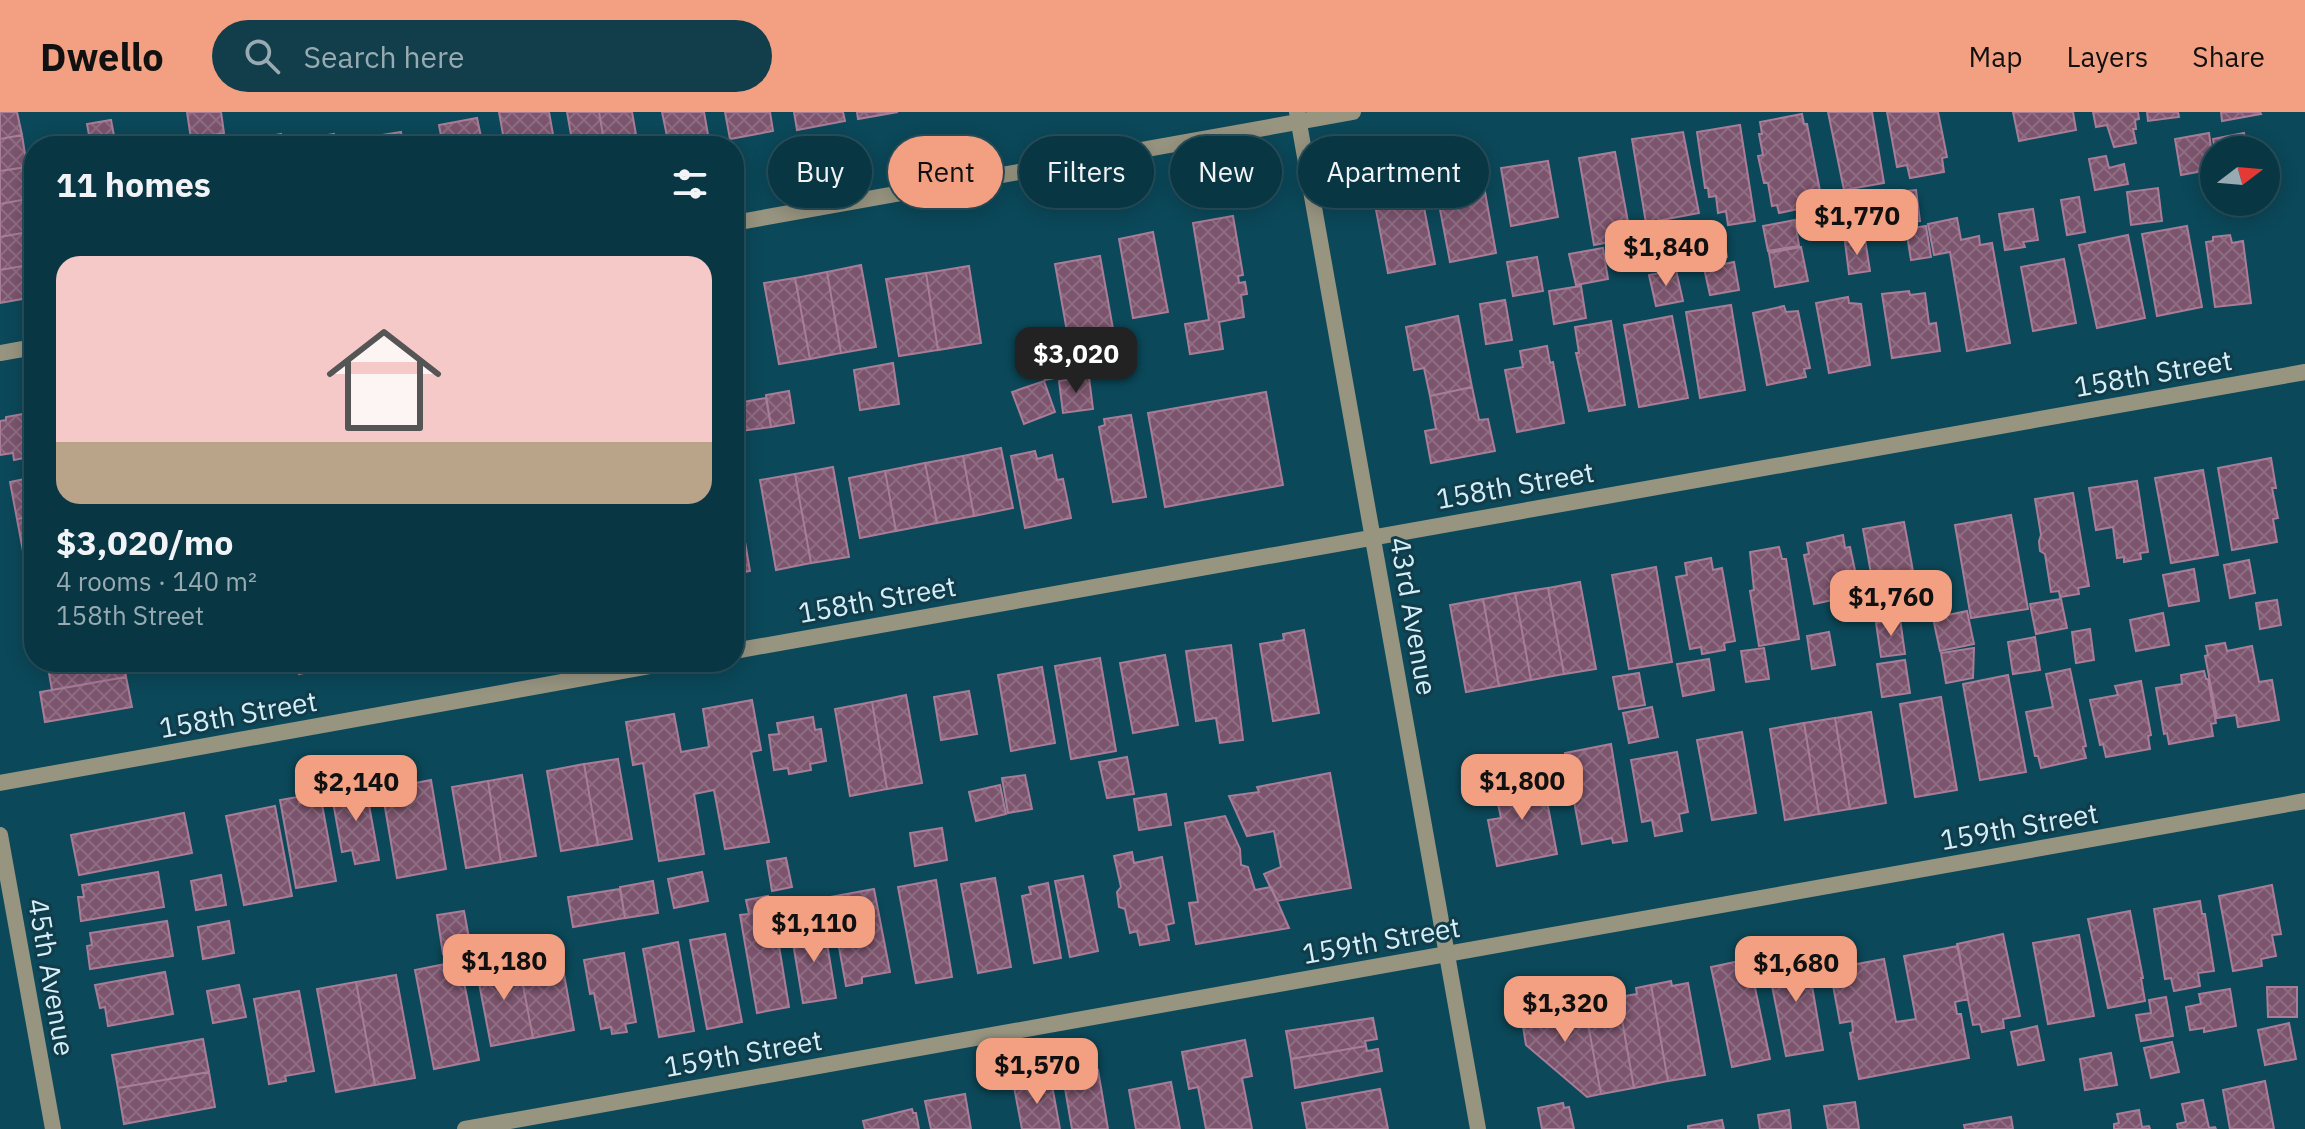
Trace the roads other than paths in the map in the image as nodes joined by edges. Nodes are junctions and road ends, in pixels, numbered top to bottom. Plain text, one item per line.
1 (1353, 112) edge
2 (1298, 117) edge
3 (744, 221) edge
4 (24, 349) edge
5 (0, 353) edge
6 (2305, 372) edge
7 (1374, 537) junction
8 (744, 649) edge
9 (617, 672) edge
10 (0, 783) edge
11 (2305, 801) edge
12 (0, 835) edge
13 (1447, 954) junction
14 (53, 1129) edge
15 (465, 1129) edge
16 (1478, 1129) edge

1 - 2 street
2 - 3 street
2 - 7 street, 43rd Avenue
4 - 5 street
6 - 7 street, 158th Street
7 - 8 street, 158th Street
7 - 13 street, 43rd Avenue
9 - 10 street, 158th Street
11 - 13 street, 159th Street
12 - 14 street, 45th Avenue
13 - 15 street, 159th Street
13 - 16 street, 43rd Avenue

